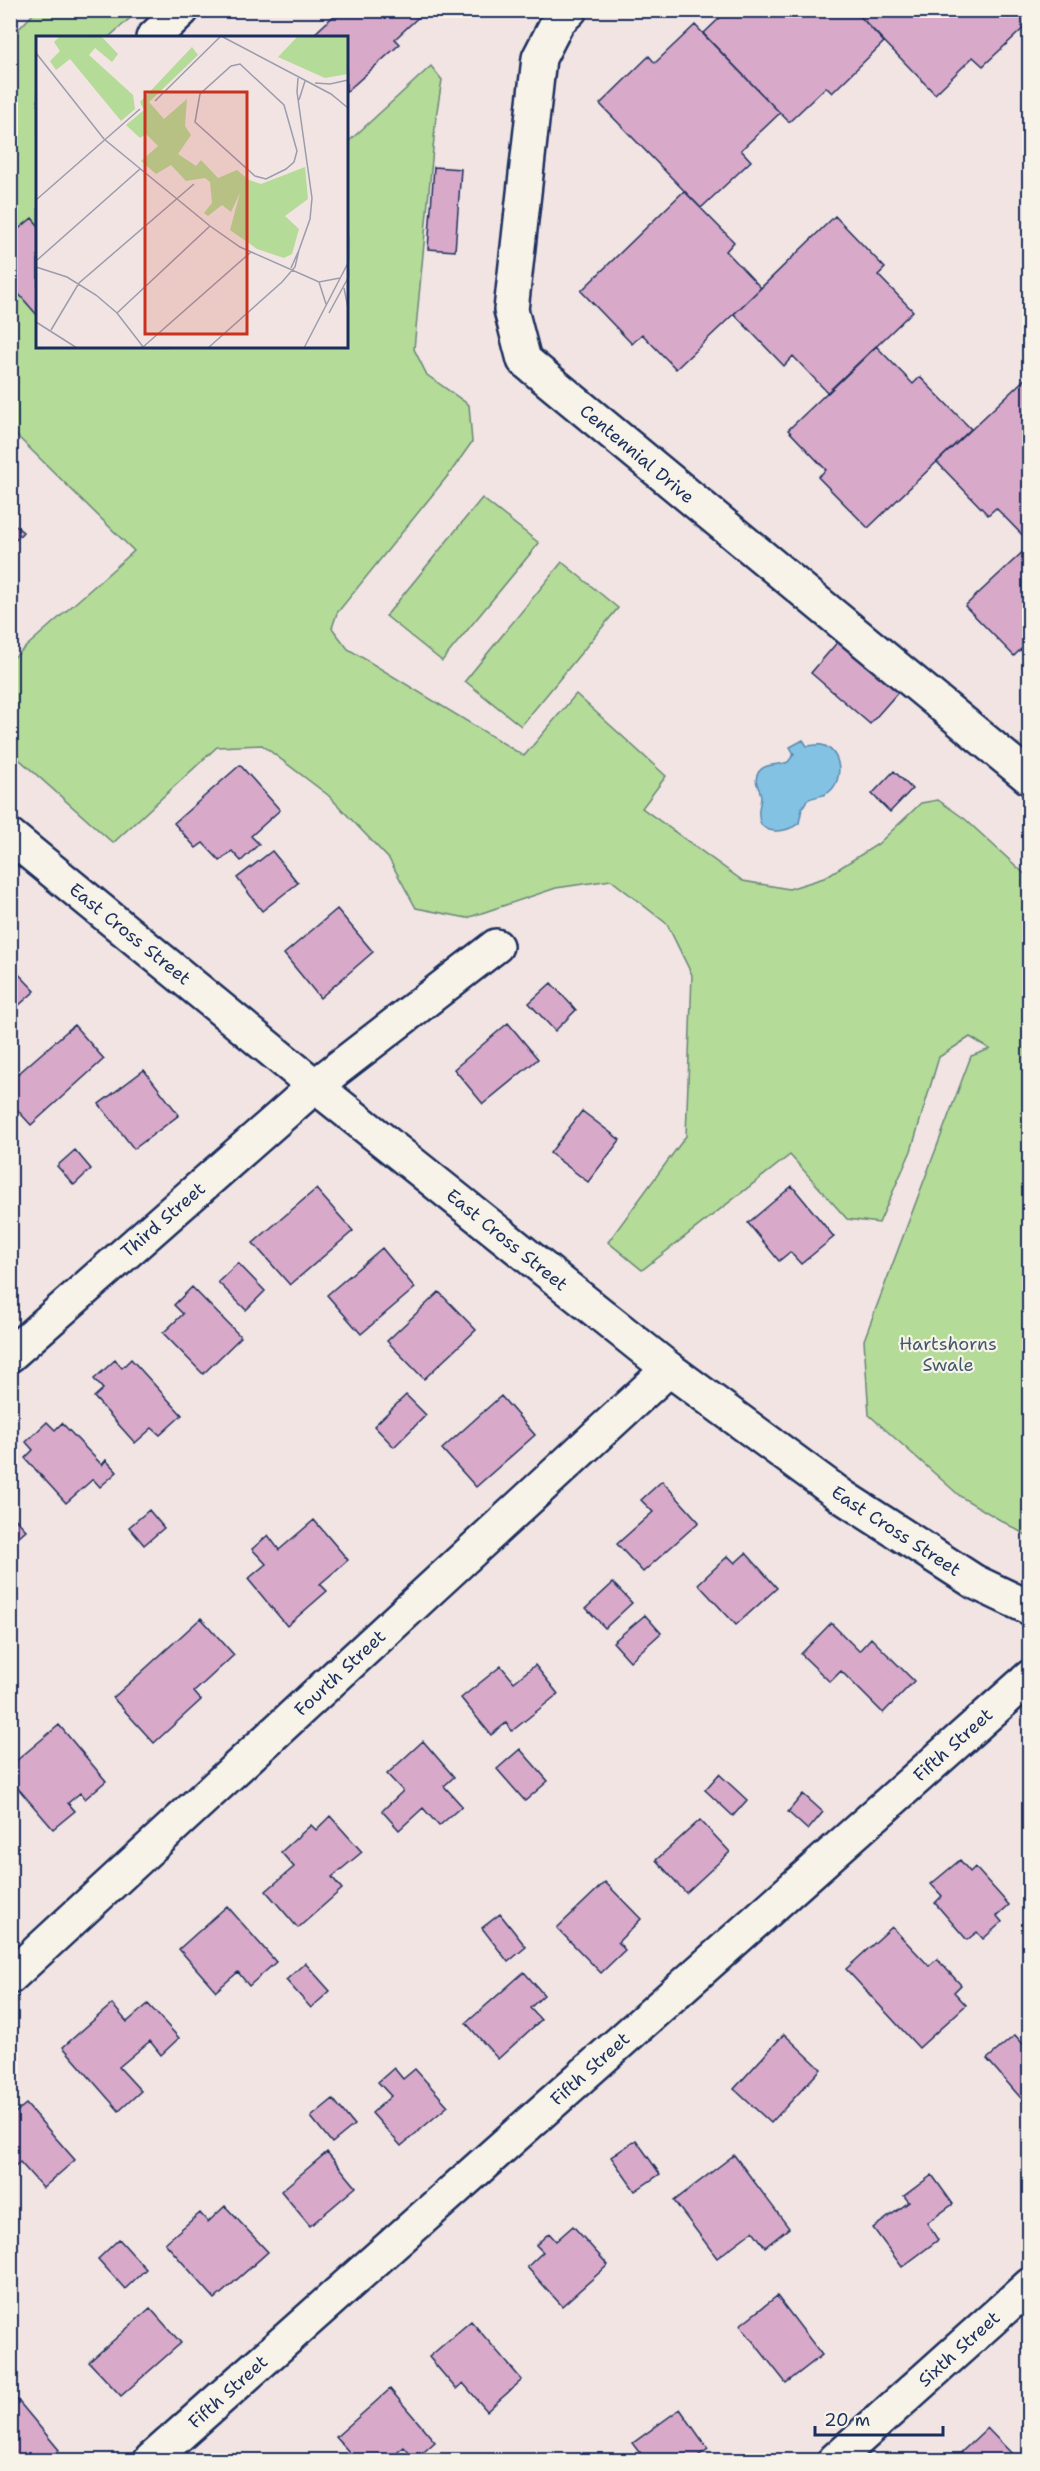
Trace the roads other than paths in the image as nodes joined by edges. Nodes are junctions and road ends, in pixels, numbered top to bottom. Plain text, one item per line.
1 (182, 10) edge
2 (570, 10) edge
3 (155, 36) edge
4 (1029, 778) edge
5 (10, 836) edge
6 (496, 946) dead end
7 (315, 1086) junction
8 (10, 1355) edge
9 (669, 1369) junction
10 (1029, 1608) edge
11 (1029, 1677) edge
12 (10, 1977) edge
13 (1029, 2285) edge
14 (151, 2460) edge
15 (835, 2460) edge

1 - 3 street
2 - 4 street, Centennial Drive
5 - 7 street, East Cross Street
6 - 7 street, Third Street
7 - 8 street, Third Street
7 - 9 street, East Cross Street
9 - 10 street, East Cross Street
9 - 12 street, Fourth Street
11 - 14 street, Fifth Street
13 - 15 street, Sixth Street

